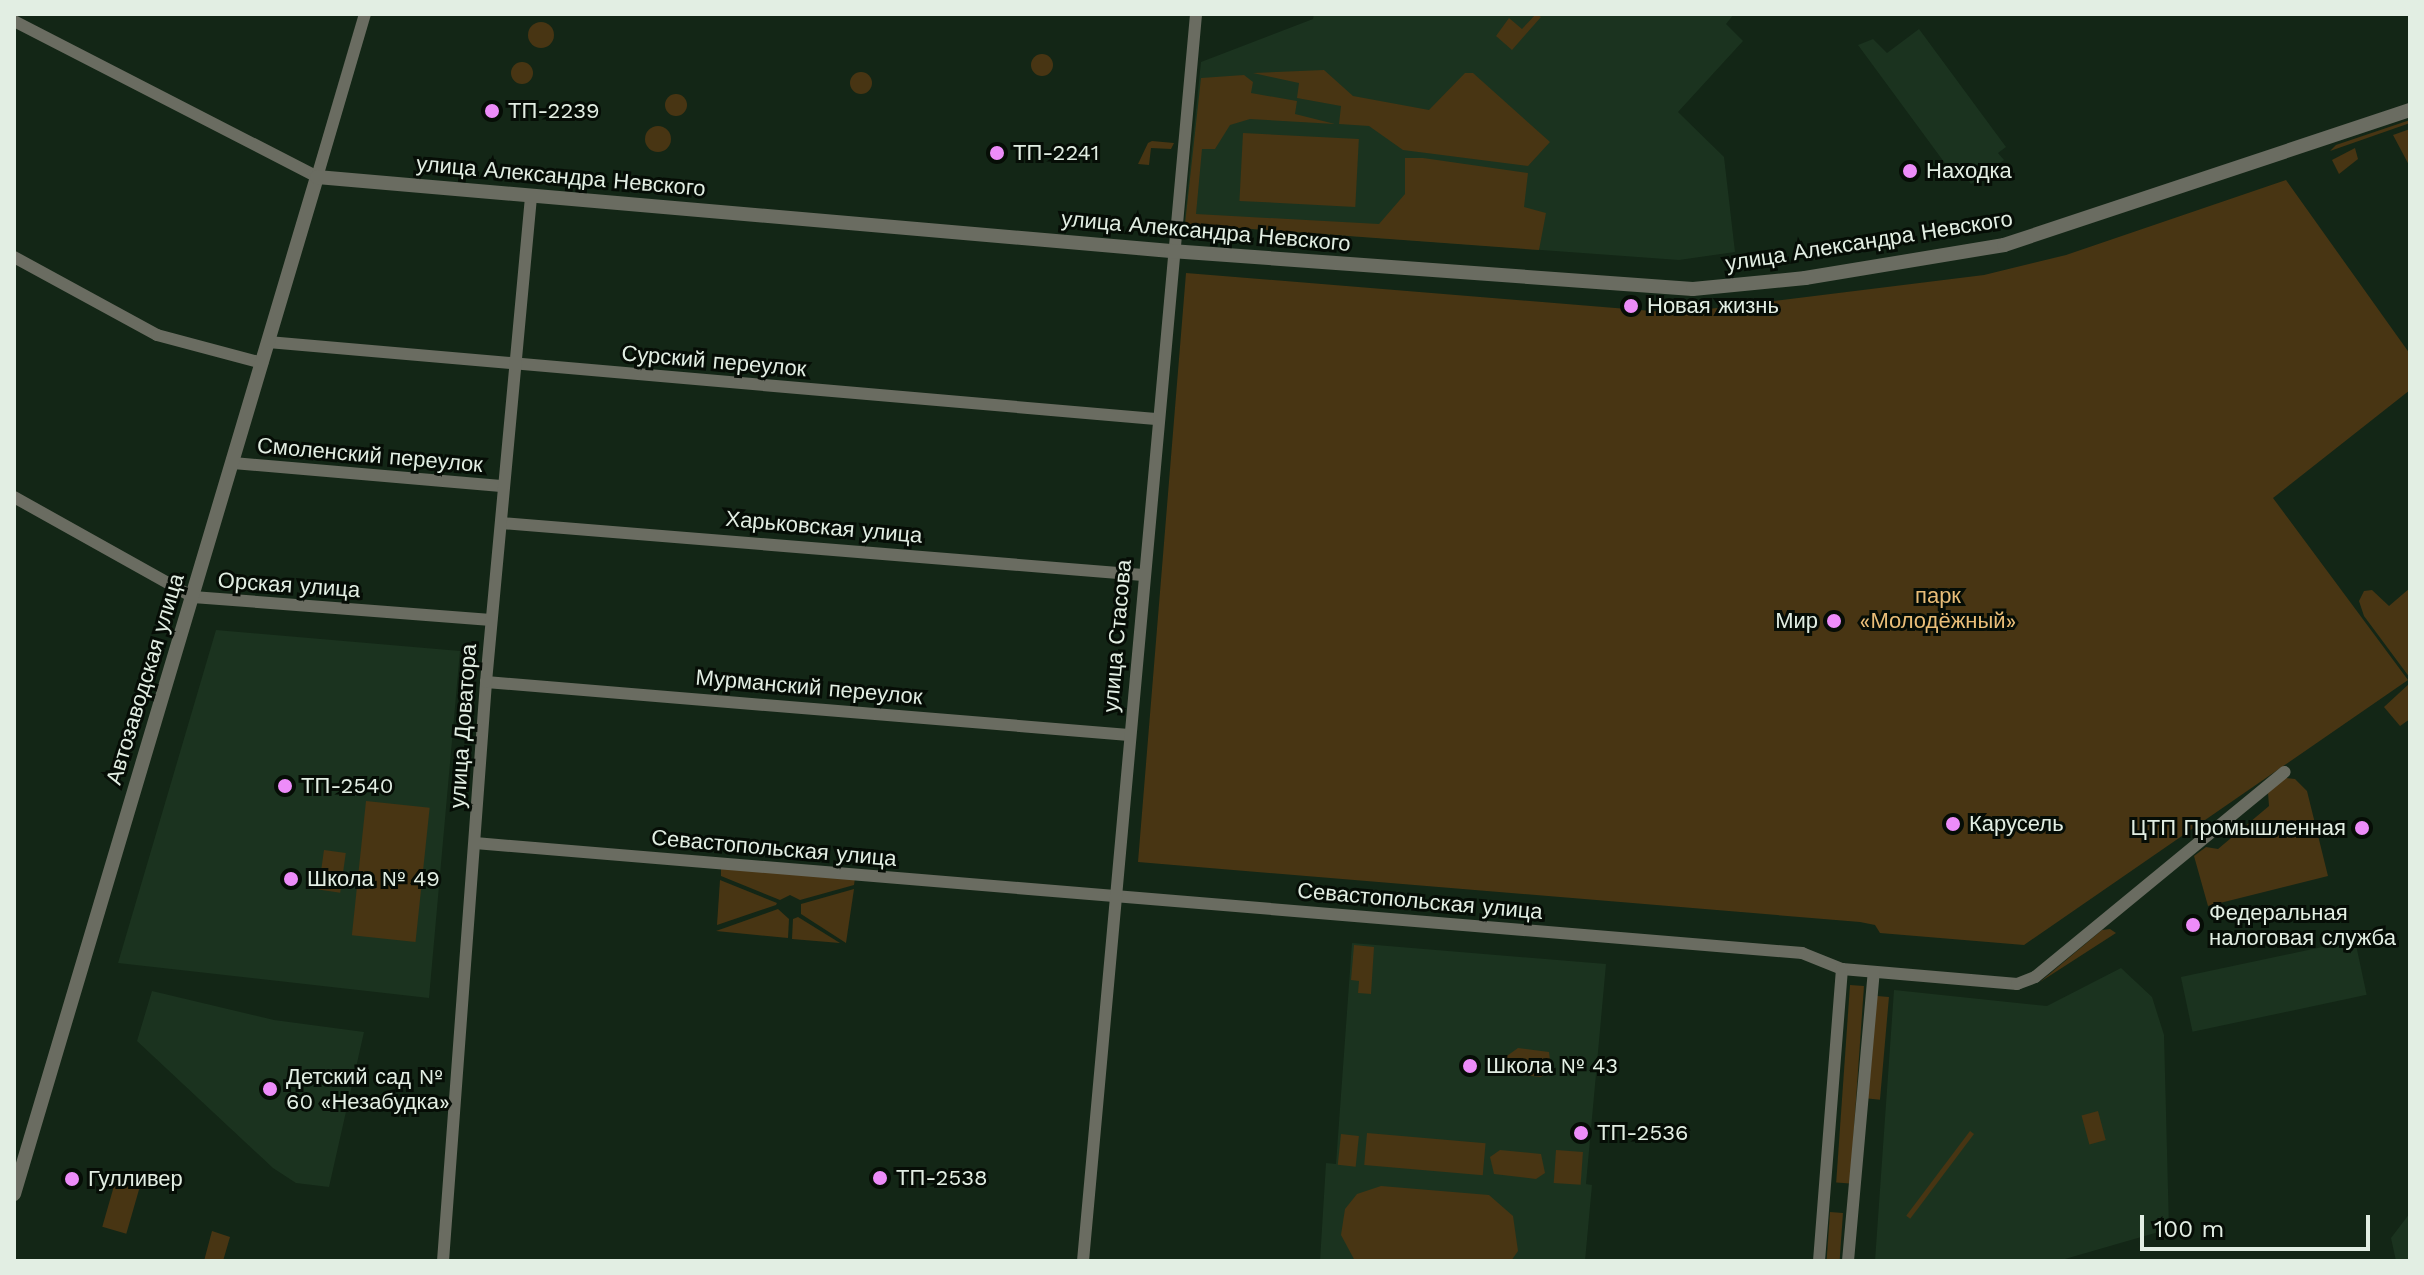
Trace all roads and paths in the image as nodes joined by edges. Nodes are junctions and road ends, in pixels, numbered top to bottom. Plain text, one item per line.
1 (365, 14) edge
2 (1196, 14) edge
3 (14, 21) edge
4 (2410, 110) edge
5 (317, 177) junction
6 (531, 196) junction
7 (1171, 251) junction
8 (14, 257) edge
9 (268, 342) junction
10 (262, 363) junction
11 (517, 364) junction
12 (1156, 419) junction
13 (233, 463) junction
14 (504, 486) junction
15 (14, 497) edge
16 (501, 523) junction
17 (1143, 575) junction
18 (193, 597) junction
19 (491, 620) junction
20 (486, 682) junction
21 (1129, 735) junction
22 (2285, 772) dead end
23 (475, 843) junction
24 (1115, 896) junction
25 (1842, 969) junction
26 (1874, 972) junction
27 (14, 1194) edge
28 (443, 1261) edge
29 (1083, 1261) edge
30 (1819, 1261) edge
31 (1848, 1261) edge

1 - 5 street
2 - 7 street, улица Стасова
3 - 5 street, улица Александра Невского
4 - 7 street, улица Александра Невского
5 - 6 street, улица Александра Невского
5 - 9 street, Автозаводская улица
6 - 7 street, улица Александра Невского
6 - 11 street, улица Доватора
7 - 12 street, улица Стасова
8 - 10 street
9 - 10 street, Автозаводская улица
9 - 11 street, Сурский переулок
10 - 13 street, Автозаводская улица
11 - 12 street, Сурский переулок
11 - 14 street, улица Доватора
12 - 17 street, улица Стасова
13 - 14 street, Смоленский переулок
13 - 18 street, Автозаводская улица
14 - 16 street, улица Доватора
15 - 18 street, Орская улица
16 - 17 street, Харьковская улица
16 - 19 street, улица Доватора
17 - 21 street, улица Стасова
18 - 19 street, Орская улица
18 - 27 street, Автозаводская улица
19 - 20 street, улица Доватора
20 - 21 street, Мурманский переулок
20 - 23 street, улица Доватора
21 - 24 street, улица Стасова
22 - 26 street, Севастопольская улица
23 - 24 street, Севастопольская улица
23 - 28 street, улица Доватора
24 - 25 street, Севастопольская улица
24 - 29 street, улица Стасова
25 - 26 street, Севастопольская улица
25 - 30 street
26 - 31 street

